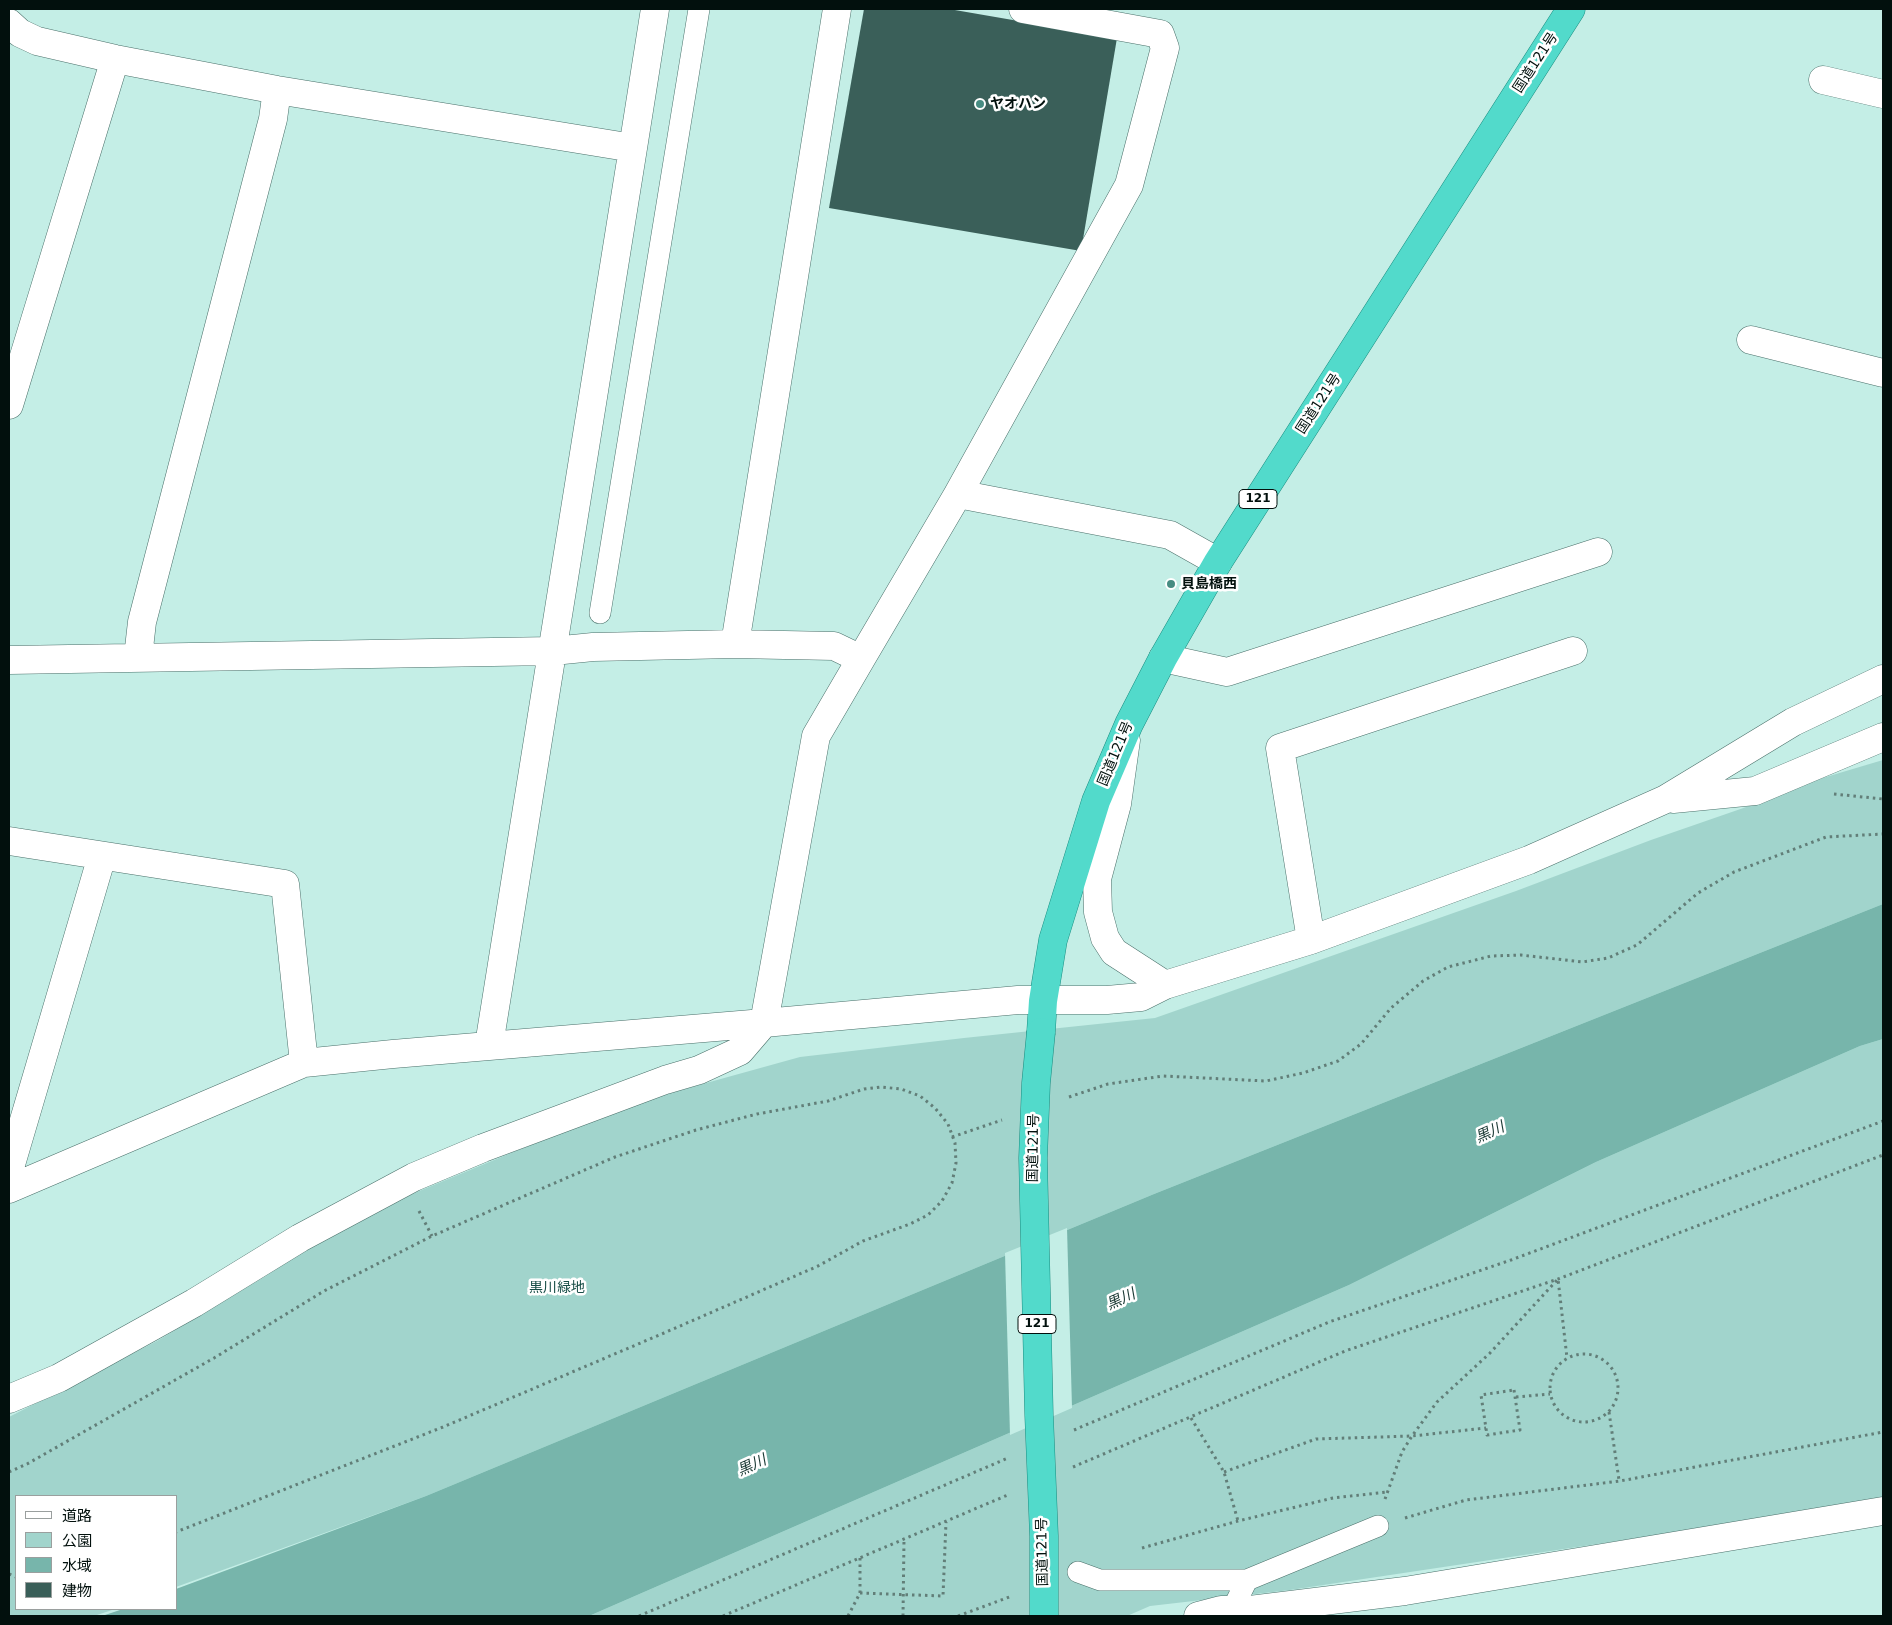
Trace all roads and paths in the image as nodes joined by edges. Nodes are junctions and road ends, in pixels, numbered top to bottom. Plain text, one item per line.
1 (19, 9) edge
2 (655, 9) edge
3 (699, 9) edge
4 (836, 9) edge
5 (1023, 9) edge
6 (1571, 9) edge
7 (9, 22) edge
8 (115, 59) junction
9 (1823, 80) dead end
10 (277, 90) junction
11 (1883, 94) edge
12 (633, 148) junction
13 (1751, 340) dead end
14 (1883, 372) edge
15 (9, 405) edge
16 (958, 494) junction
17 (1598, 552) dead end
18 (1218, 562) junction
19 (600, 613) dead end
20 (734, 644) junction
21 (554, 651) junction
22 (1573, 651) dead end
23 (138, 657) junction
24 (1163, 658) junction
25 (861, 659) junction
26 (9, 660) edge
27 (1883, 679) edge
28 (1129, 724) junction
29 (1883, 736) edge
30 (1666, 799) junction
31 (1883, 834) edge
32 (9, 841) edge
33 (102, 856) junction
34 (1311, 940) junction
35 (1165, 985) junction
36 (1043, 1001) junction
37 (764, 1023) junction
38 (489, 1045) junction
39 (304, 1063) junction
40 (1062, 1099) dead end
41 (1007, 1118) dead end
42 (1883, 1121) edge
43 (952, 1137) junction
44 (1883, 1155) edge
45 (9, 1171) edge
46 (9, 1189) edge
47 (423, 1219) dead end
48 (432, 1236) junction
49 (1558, 1279) junction
50 (1567, 1358) junction
51 (1550, 1394) junction
52 (1516, 1397) junction
53 (9, 1399) edge
54 (1609, 1412) junction
55 (1191, 1418) junction
56 (1486, 1428) junction
57 (1070, 1432) dead end
58 (1883, 1432) edge
59 (1412, 1436) junction
60 (1015, 1455) dead end
61 (1073, 1468) dead end
62 (9, 1472) edge
63 (1224, 1472) junction
64 (1620, 1481) junction
65 (1019, 1491) dead end
66 (1387, 1492) junction
67 (1883, 1511) edge
68 (1238, 1521) junction
69 (946, 1522) junction
70 (1378, 1526) junction
71 (178, 1531) edge
72 (904, 1539) junction
73 (1139, 1549) dead end
74 (860, 1558) junction
75 (1078, 1572) dead end
76 (1247, 1580) junction
77 (860, 1593) junction
78 (1018, 1594) dead end
79 (903, 1595) junction
80 (1232, 1610) junction
81 (638, 1616) edge
82 (723, 1616) edge
83 (848, 1616) edge
84 (903, 1616) edge
85 (958, 1616) edge
86 (1044, 1616) edge
87 (1198, 1616) edge

1 - 7 street
2 - 12 street
3 - 19 street
4 - 20 street
5 - 16 street
6 - 18 highway, 国道121号 / 121
7 - 8 street
8 - 10 street
8 - 15 street
9 - 11 street
10 - 12 street
10 - 23 street
12 - 21 street
13 - 14 street
16 - 18 street
16 - 25 street
17 - 24 street
18 - 24 highway, 国道121号 / 121
20 - 21 street
20 - 25 street
21 - 23 street
21 - 38 street
22 - 34 street
23 - 26 street
24 - 28 highway, 国道121号 / 121
25 - 37 street
27 - 30 street
28 - 35 street
28 - 36 highway, 国道121号 / 121
29 - 30 street
30 - 34 street
31 - 40 path
32 - 33 street
33 - 39 street
33 - 45 street
34 - 35 street
35 - 36 street
36 - 37 street
36 - 86 highway, 国道121号 / 121, bridge
37 - 38 street
37 - 53 street
38 - 39 street
39 - 46 street
41 - 43 path
42 - 57 path
43 - 48 path
43 - 71 path
44 - 49 path
47 - 48 path
48 - 62 path
49 - 50 path
49 - 55 path
49 - 59 path
50 - 51 path
50 - 54 path
51 - 52 path
51 - 54 path
52 - 56 path
52 - 56 path
54 - 64 path
55 - 61 path
55 - 63 path
56 - 59 path
58 - 64 path
59 - 63 path
59 - 66 path
60 - 81 path
63 - 68 path
64 - 70 path
65 - 69 path
66 - 68 path
66 - 70 path
67 - 80 street
68 - 73 path
69 - 72 path
69 - 79 path
70 - 76 street
72 - 74 path
72 - 79 path
74 - 77 path
74 - 82 path
75 - 76 street
76 - 80 street
77 - 79 path
77 - 83 path
78 - 85 path
79 - 84 path
80 - 87 street

